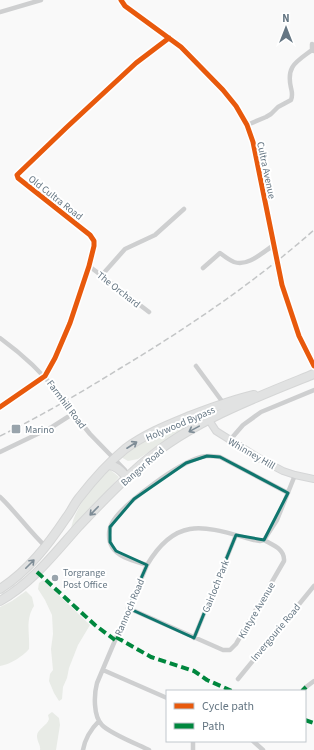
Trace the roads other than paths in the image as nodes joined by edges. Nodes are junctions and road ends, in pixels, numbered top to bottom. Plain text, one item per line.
1 (42, 0) edge
2 (121, 0) edge
3 (0, 12) edge
4 (169, 38) junction
5 (312, 44) dead end
6 (313, 51) edge
7 (247, 125) junction
8 (184, 209) dead end
9 (274, 245) junction
10 (89, 266) junction
11 (203, 268) dead end
12 (102, 275) junction
13 (149, 312) dead end
14 (0, 338) edge
15 (196, 366) dead end
16 (314, 366) edge
17 (314, 374) edge
18 (45, 376) junction
19 (280, 388) junction
20 (314, 390) edge
21 (224, 404) junction
22 (0, 407) edge
23 (74, 413) junction
24 (208, 415) junction
25 (230, 440) junction
26 (0, 452) edge
27 (111, 462) junction
28 (294, 475) junction
29 (128, 476) junction
30 (314, 479) edge
31 (288, 493) junction
32 (0, 496) edge
33 (236, 535) junction
34 (264, 540) junction
35 (46, 546) junction
36 (146, 565) junction
37 (314, 586) edge
38 (0, 589) edge
39 (0, 601) edge
40 (128, 608) junction
41 (194, 638) junction
42 (103, 670) junction
43 (238, 679) dead end
44 (314, 681) edge
45 (306, 687) dead end
46 (166, 698) edge
47 (98, 721) junction
48 (254, 742) edge
49 (258, 746) junction
50 (83, 750) edge
51 (149, 750) edge
52 (254, 750) edge
53 (263, 750) edge

1 - 3 street
2 - 4 street, Cultra Avenue
4 - 7 street, Cultra Avenue
4 - 10 street, Old Cultra Road
5 - 6 street
6 - 7 street
7 - 9 street, Cultra Avenue
8 - 12 street
9 - 11 street
9 - 16 street, Cultra Avenue, bridge
10 - 12 street, The Orchard
10 - 18 street, Old Cultra Road
12 - 13 street, The Orchard
14 - 18 street, Farmhill Road
15 - 21 street
17 - 19 highway, Bangor Road
18 - 22 street
18 - 23 street, Farmhill Road, bridge
19 - 21 highway, Holywood Bypass
19 - 24 highway, Bangor Road
20 - 25 street
21 - 24 highway, Holywood Bypass
23 - 26 street
23 - 27 street, Farmhill Road
24 - 25 street, Whinney Hill
27 -> 24 highway, Holywood Bypass
24 -> 29 highway, Bangor Road
25 - 28 street, Whinney Hill
27 - 29 highway
27 - 35 highway, Holywood Bypass
28 - 30 street, Whinney Hill
28 - 31 street
29 -> 39 highway, Bangor Road
31 - 34 street
31 - 36 street
32 - 35 street
33 - 34 street, Rannoch Road
33 - 36 street, Rannoch Road
33 - 41 street, Gairloch Park
34 - 41 street, Kintyre Avenue
38 -> 35 highway, Holywood Bypass
36 - 40 street, Rannoch Road
37 - 43 street, Invergourie Road
40 - 41 street, Kintyre Avenue
40 - 42 street, Rannoch Road
42 - 46 street
42 - 47 street, Rannoch Road
44 - 45 street
47 - 50 street
47 - 51 street
48 - 49 street
49 - 52 street
49 - 53 street

